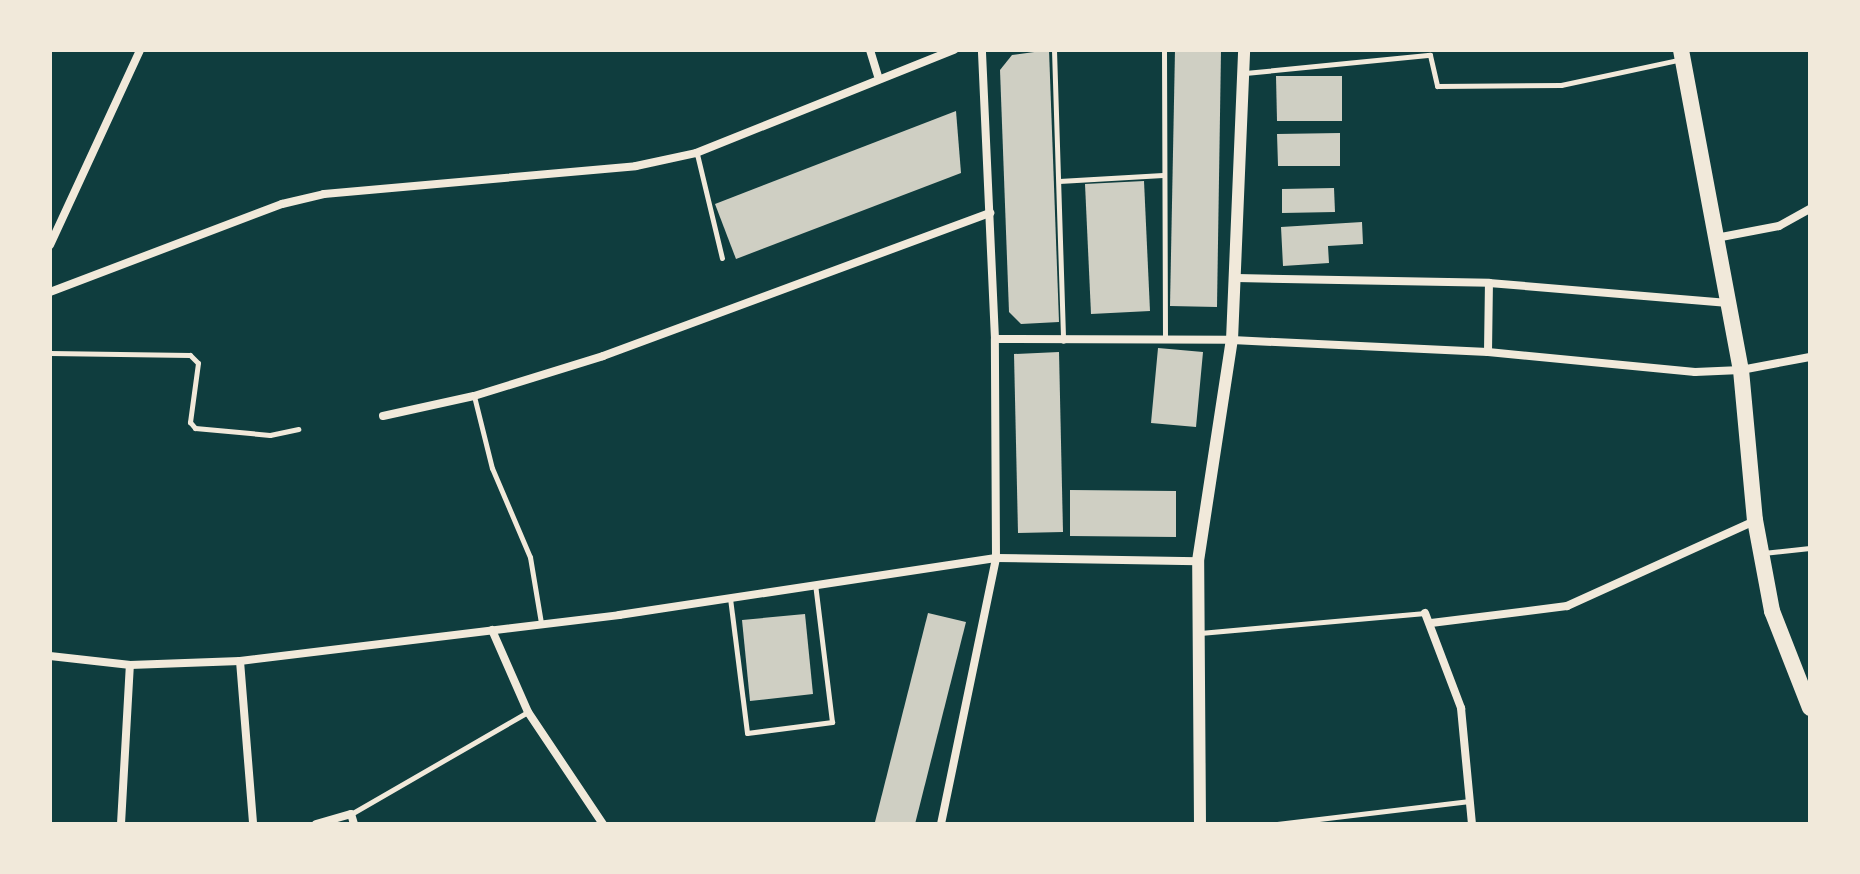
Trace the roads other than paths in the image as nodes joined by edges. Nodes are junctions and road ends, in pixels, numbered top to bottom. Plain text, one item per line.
1 (140, 50) edge
2 (870, 50) edge
3 (954, 50) edge
4 (982, 50) edge
5 (1054, 50) edge
6 (1164, 50) edge
7 (1244, 50) edge
8 (1682, 54) edge
9 (1244, 73) junction
10 (878, 76) junction
11 (696, 153) junction
12 (1163, 175) junction
13 (1059, 181) junction
14 (1810, 209) edge
15 (990, 213) junction
16 (1716, 238) junction
17 (50, 245) edge
18 (722, 258) dead end
19 (1237, 278) junction
20 (1489, 283) junction
21 (50, 292) edge
22 (1728, 303) junction
23 (995, 339) junction
24 (1232, 340) junction
25 (1063, 341) junction
26 (1165, 341) junction
27 (1488, 352) junction
28 (50, 353) edge
29 (1810, 357) edge
30 (1741, 370) junction
31 (474, 396) junction
32 (383, 416) dead end
33 (298, 429) dead end
34 (1755, 520) junction
35 (1810, 548) edge
36 (1761, 553) junction
37 (996, 558) junction
38 (1198, 561) junction
39 (815, 583) junction
40 (730, 596) junction
41 (1425, 613) joint
42 (541, 623) junction
43 (1431, 623) junction
44 (492, 630) junction
45 (1195, 633) junction
46 (50, 656) edge
47 (240, 661) junction
48 (130, 665) junction
49 (1810, 708) edge
50 (528, 712) junction
51 (1470, 801) junction
52 (351, 814) junction
53 (121, 824) edge
54 (253, 824) edge
55 (316, 824) edge
56 (354, 824) edge
57 (603, 824) edge
58 (941, 824) edge
59 (1200, 824) edge
60 (1277, 824) edge
61 (1472, 824) edge

1 - 17 street
2 - 10 street
3 - 10 street
4 - 15 street
5 - 13 lane
6 - 12 lane
7 - 9 street
8 - 9 lane
8 - 16 main road
9 - 19 street
10 - 11 street
11 - 18 lane
11 - 21 street
12 - 13 lane
12 - 26 lane
13 - 25 lane
14 - 16 street
15 - 23 street
15 - 31 street
16 - 22 main road
19 - 20 street
19 - 24 street
20 - 22 street
20 - 27 street
22 - 30 main road
23 - 25 street
23 - 37 street
24 - 26 street
24 - 27 street
24 - 38 street
25 - 26 street
27 - 30 street
28 - 33 lane
29 - 30 street
30 - 34 main road
31 - 32 street
31 - 42 lane
34 - 36 main road
34 - 43 street
35 - 36 lane
36 - 49 main road
37 - 38 street
37 - 39 street
37 - 58 street
38 - 45 street
39 - 40 street
39 - 40 lane
40 - 42 street
41 - 43 street
41 - 45 lane
42 - 44 street
43 - 51 street
44 - 47 street
44 - 50 street
45 - 59 street
46 - 48 street
47 - 48 street
47 - 54 street
48 - 53 street
50 - 52 lane
50 - 57 street
51 - 60 lane
51 - 61 street
52 - 55 street
52 - 56 street

